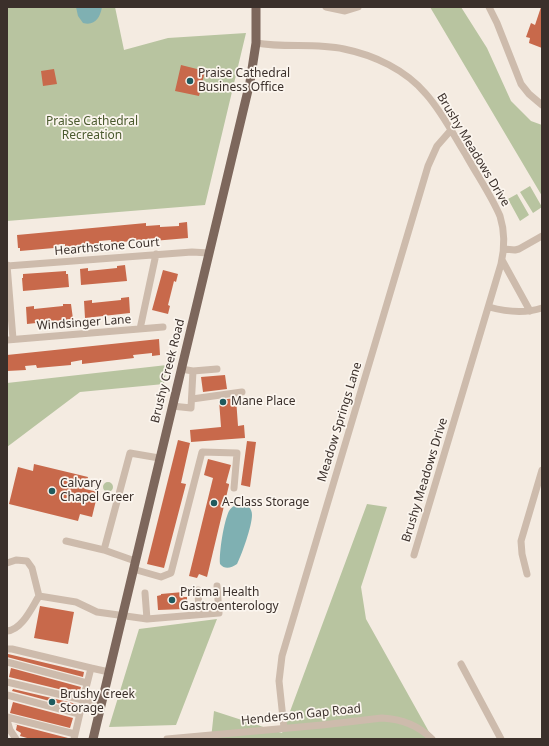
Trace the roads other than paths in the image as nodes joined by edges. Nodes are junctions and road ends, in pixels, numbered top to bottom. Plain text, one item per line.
1 (256, 7) edge
2 (326, 7) edge
3 (358, 7) edge
4 (489, 7) edge
5 (256, 43) junction
6 (542, 105) edge
7 (451, 130) junction
8 (542, 236) edge
9 (504, 249) junction
10 (209, 253) junction
11 (156, 254) junction
12 (502, 260) junction
13 (7, 266) edge
14 (489, 307) junction
15 (542, 308) edge
16 (530, 311) junction
17 (163, 327) dead end
18 (140, 330) junction
19 (10, 340) edge
20 (181, 369) junction
21 (217, 369) dead end
22 (193, 371) junction
23 (242, 392) dead end
24 (192, 399) junction
25 (172, 406) junction
26 (160, 458) junction
27 (542, 470) edge
28 (234, 488) dead end
29 (66, 541) dead end
30 (104, 550) junction
31 (414, 555) dead end
32 (7, 563) edge
33 (134, 565) junction
34 (527, 574) dead end
35 (217, 586) dead end
36 (198, 590) dead end
37 (145, 593) dead end
38 (39, 596) junction
39 (199, 614) junction
40 (122, 615) junction
41 (147, 619) junction
42 (7, 632) edge
43 (7, 649) edge
44 (7, 662) edge
45 (461, 664) dead end
46 (91, 668) junction
47 (109, 672) junction
48 (7, 682) edge
49 (87, 683) junction
50 (7, 695) edge
51 (83, 700) junction
52 (102, 703) junction
53 (79, 714) junction
54 (7, 717) edge
55 (7, 720) edge
56 (284, 728) junction
57 (74, 736) edge
58 (16, 739) edge
59 (93, 739) edge
60 (166, 739) edge
61 (432, 739) edge
62 (501, 739) edge

1 - 5 main road, Brushy Creek Road
2 - 3 street
4 - 6 street
5 - 7 street, Brushy Meadows Drive
5 - 10 main road, Brushy Creek Road
7 - 9 street, Brushy Meadows Drive
7 - 56 street, Meadow Springs Lane
8 - 9 street
9 - 12 street, Brushy Meadows Drive
10 - 11 street, Hearthstone Court
10 - 20 main road, Brushy Creek Road
11 - 13 street, Hearthstone Court
11 - 18 street
12 - 14 street, Brushy Meadows Drive
12 - 16 street
13 - 19 street
14 - 16 street
14 - 31 street, Brushy Meadows Drive
15 - 16 street
17 - 18 street, Windsinger Lane
18 - 19 street, Windsinger Lane
20 - 22 street
20 - 25 main road, Brushy Creek Road
21 - 22 street
22 - 24 street
23 - 24 street
24 - 25 street
25 - 26 main road, Brushy Creek Road
26 - 30 street
26 - 33 main road, Brushy Creek Road
27 - 34 street
28 - 33 street
29 - 30 street
30 - 33 street
32 - 38 street
33 - 40 main road, Brushy Creek Road
35 - 39 street
36 - 39 street
37 - 41 street
38 - 40 street
38 - 42 street
39 - 41 street
40 - 41 street
40 - 47 main road, Brushy Creek Road
43 - 46 street
44 - 49 street
45 - 62 street
46 - 47 street
46 - 49 street
47 - 52 main road, Brushy Creek Road
48 - 51 street
49 - 51 street
50 - 53 street
51 - 52 street
51 - 53 street
52 - 59 main road, Brushy Creek Road
53 - 57 street
54 - 57 street
55 - 58 street
56 - 60 street, Henderson Gap Road
56 - 61 street, Henderson Gap Road

